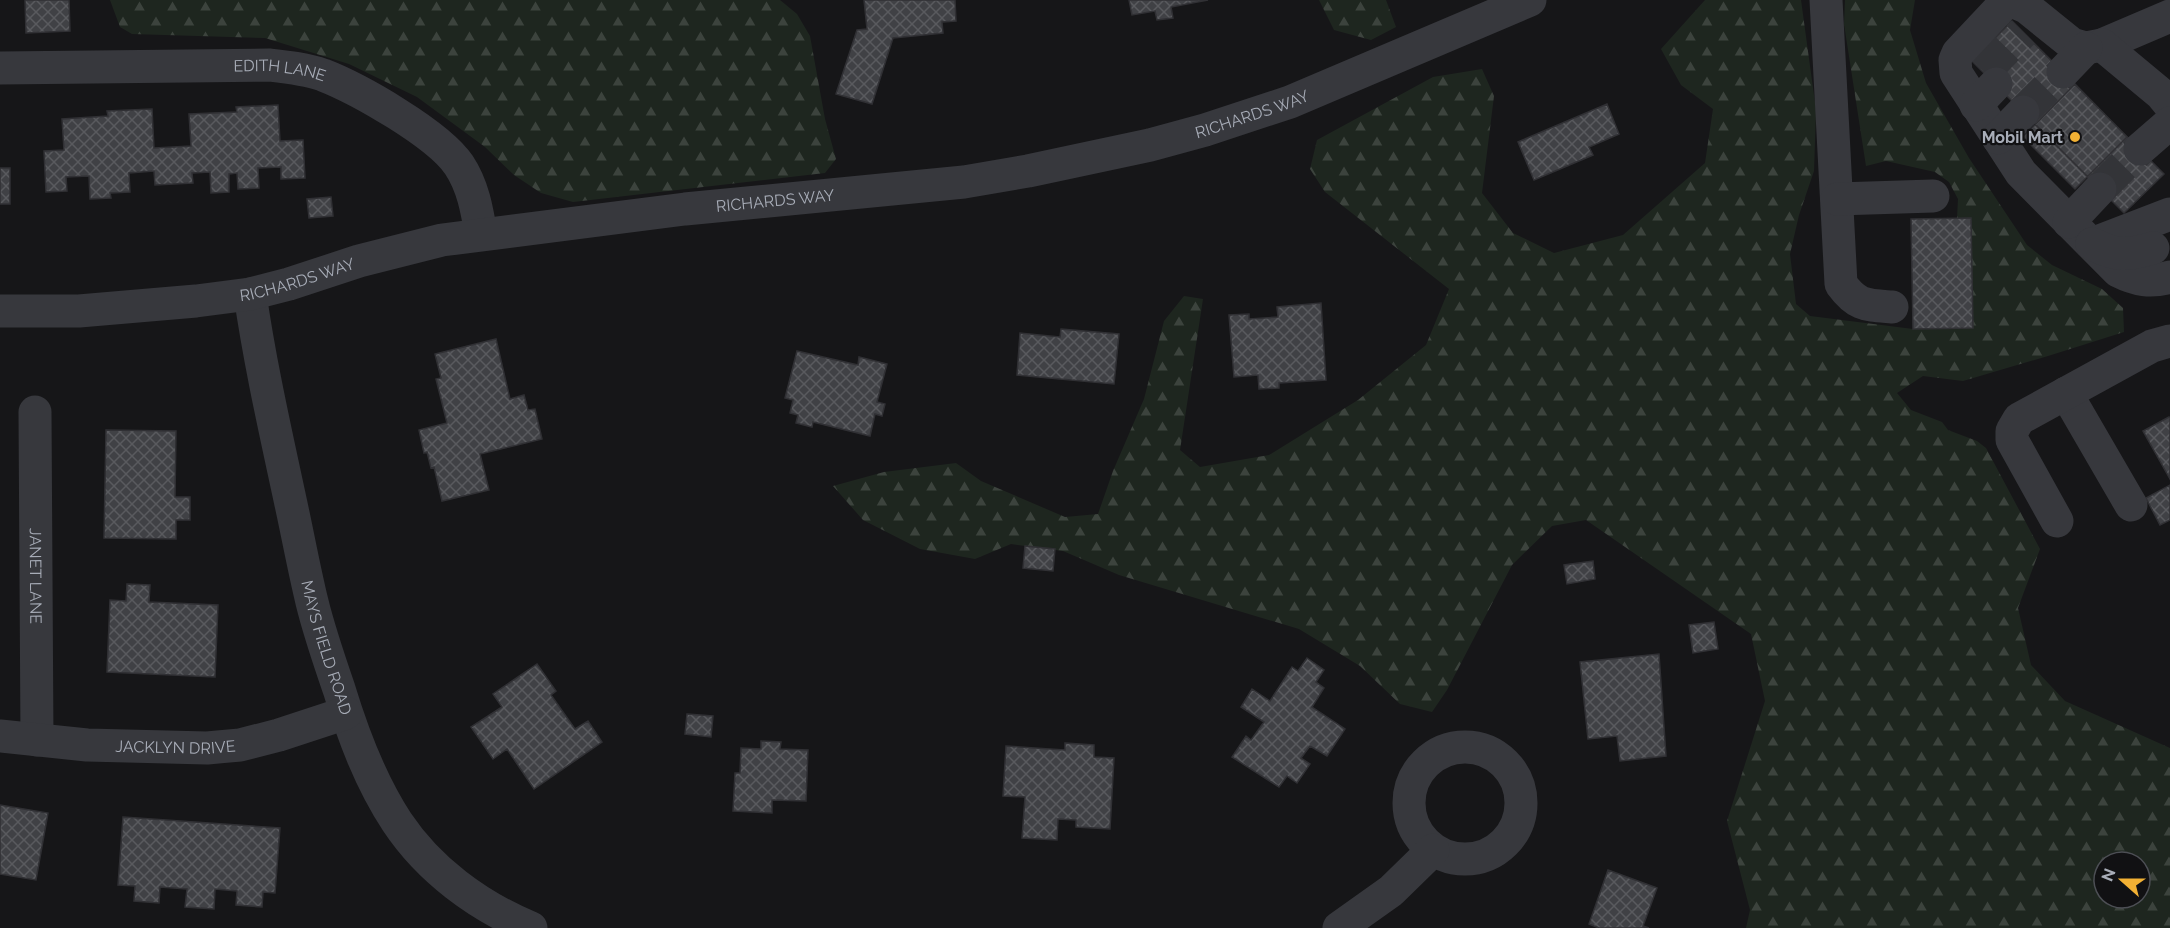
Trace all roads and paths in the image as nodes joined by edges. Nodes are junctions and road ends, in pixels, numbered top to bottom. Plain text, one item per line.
1 (1530, 0) edge
2 (1826, 0) edge
3 (2170, 15) edge
4 (2057, 42) junction
5 (0, 68) edge
6 (2170, 105) edge
7 (2170, 123) edge
8 (2155, 154) tunnel mouth
9 (1933, 196) dead end
10 (2107, 196) tunnel mouth
11 (1837, 199) junction
12 (2170, 214) edge
13 (481, 234) junction
14 (2082, 234) junction
15 (2153, 248) dead end
16 (2170, 277) edge
17 (250, 294) junction
18 (1892, 308) dead end
19 (0, 310) edge
20 (2170, 340) edge
21 (2066, 393) junction
22 (35, 412) dead end
23 (2131, 505) dead end
24 (2057, 521) dead end
25 (346, 713) junction
26 (0, 736) edge
27 (37, 740) junction
28 (1433, 850) dead end
29 (531, 928) edge
30 (1339, 928) edge

1 - 13 street, RICHARDS WAY
2 - 11 street
3 - 4 street
4 - 6 street
4 - 14 street
5 - 13 street, EDITH LANE
7 - 8 street
9 - 11 street
10 - 14 street
11 - 18 street
12 - 14 street
13 - 17 street, RICHARDS WAY
14 - 15 street
14 - 16 street
17 - 19 street, RICHARDS WAY
17 - 25 street, MAYS FIELD ROAD
20 - 21 street
21 - 23 street
21 - 24 street
22 - 27 street, JANET LANE
25 - 27 street, JACKLYN DRIVE
25 - 29 street, MAYS FIELD ROAD
26 - 27 street, JACKLYN DRIVE
28 - 30 street

